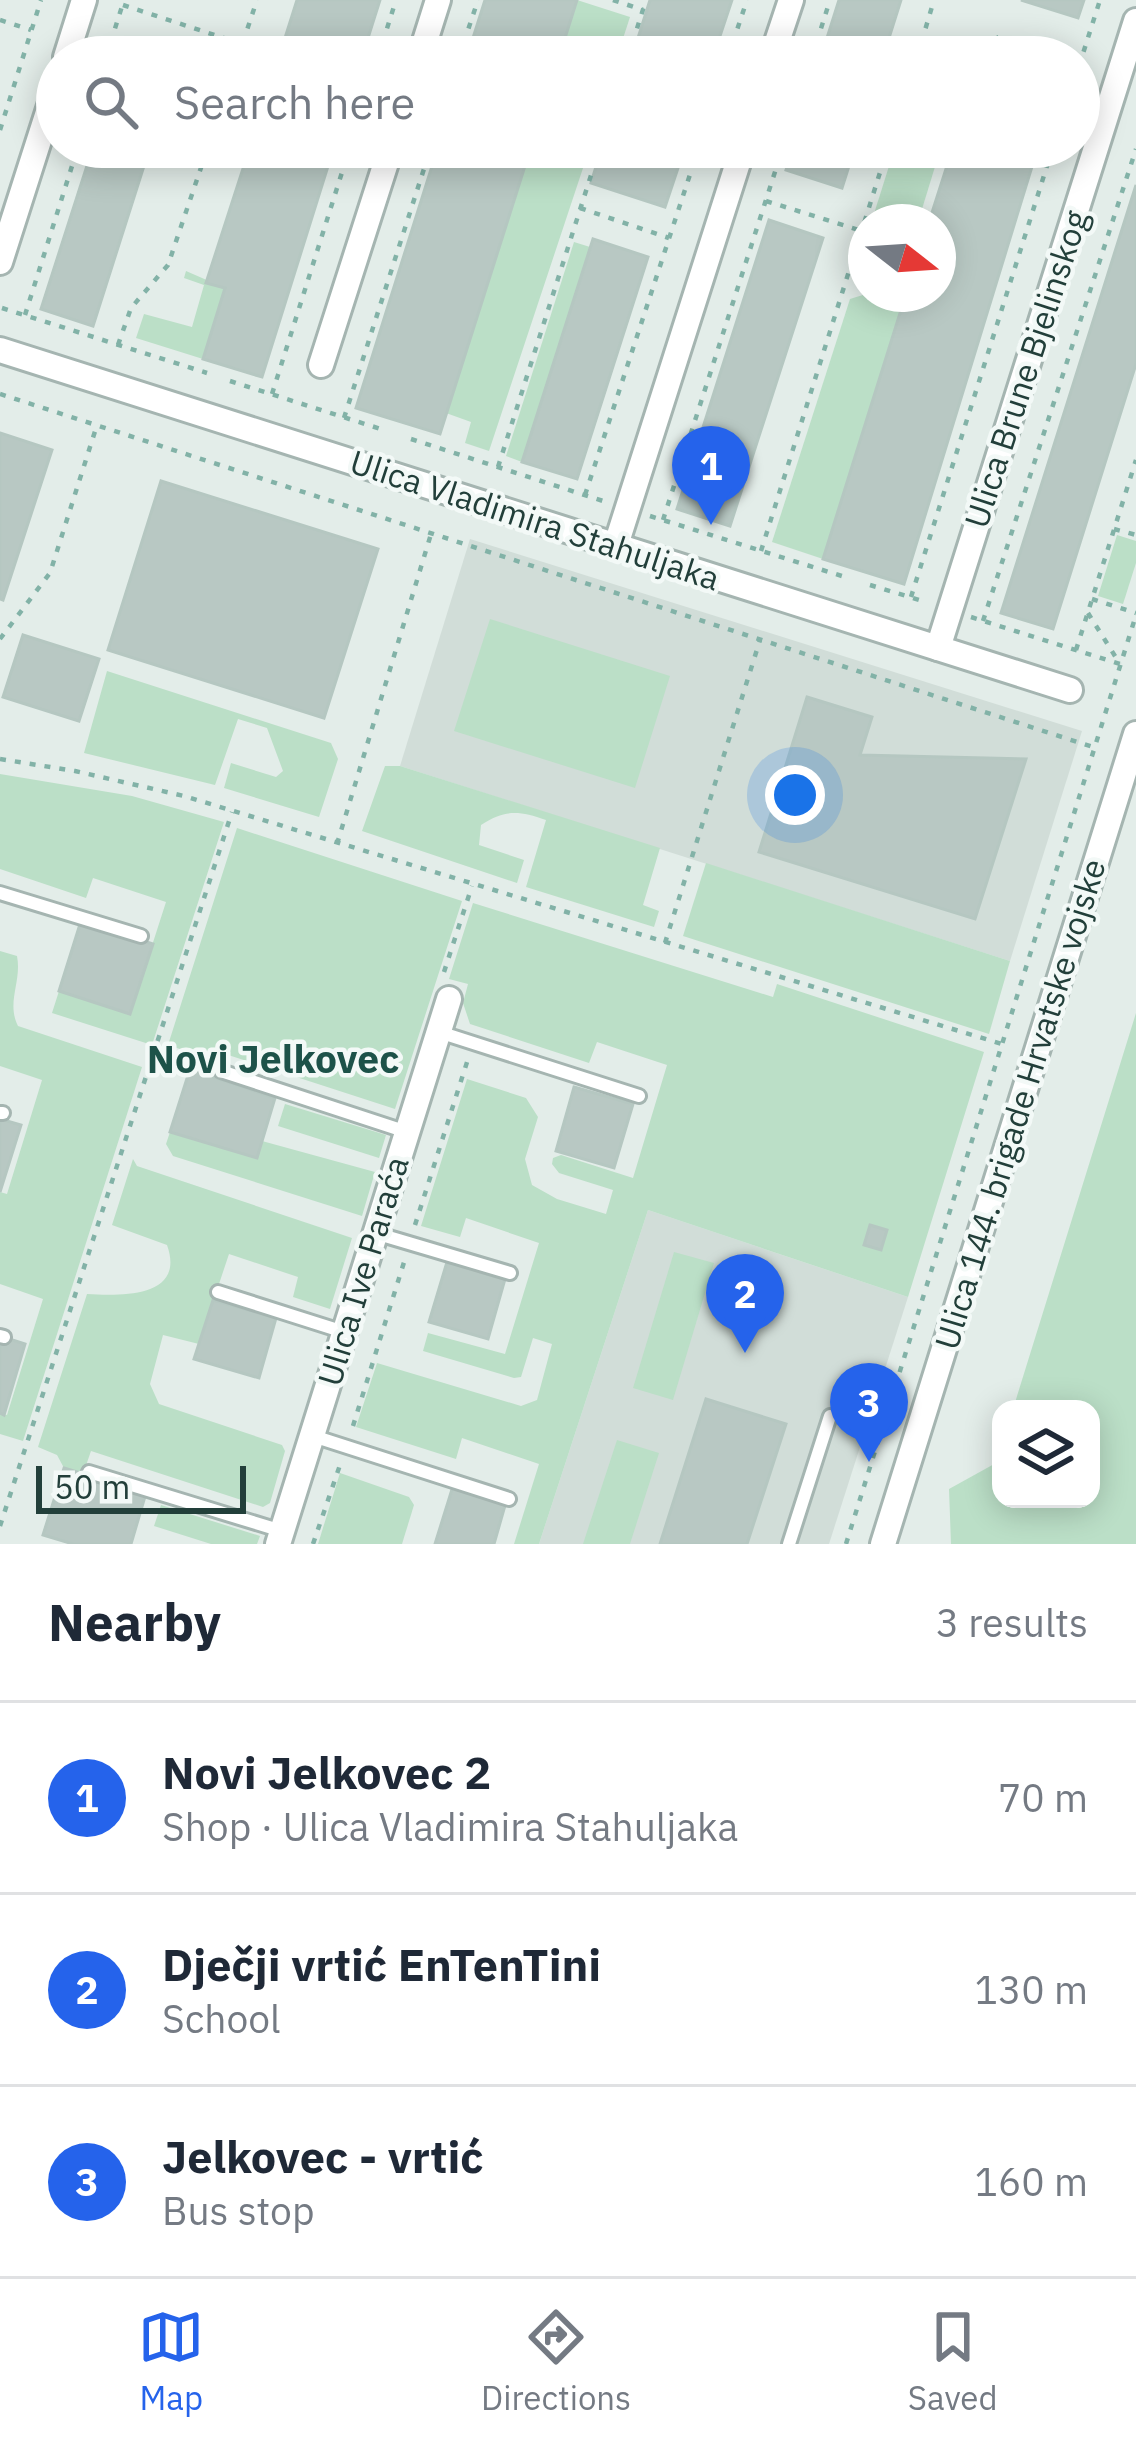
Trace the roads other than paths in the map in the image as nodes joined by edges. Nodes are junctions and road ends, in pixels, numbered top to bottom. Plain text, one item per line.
1 (84, 0) edge
2 (438, 0) edge
3 (790, 0) edge
4 (1136, 21) edge
5 (72, 36) edge
6 (427, 36) edge
7 (779, 36) edge
8 (1100, 135) edge
9 (36, 150) edge
10 (384, 168) edge
11 (736, 168) edge
12 (1090, 168) edge
13 (0, 262) edge
14 (0, 350) edge
15 (321, 365) dead end
16 (616, 545) junction
17 (938, 648) junction
18 (1070, 690) dead end
19 (1136, 734) edge
20 (0, 893) edge
21 (141, 936) dead end
22 (449, 999) dead end
23 (439, 1032) junction
24 (220, 1071) dead end
25 (639, 1096) dead end
26 (407, 1132) junction
27 (375, 1233) junction
28 (509, 1273) dead end
29 (218, 1292) dead end
30 (344, 1332) junction
31 (830, 1416) dead end
32 (312, 1436) junction
33 (89, 1472) dead end
34 (509, 1499) dead end
35 (280, 1537) edge
36 (789, 1544) edge
37 (883, 1544) edge

1 - 5 street
2 - 6 street
3 - 7 street
4 - 8 street, Ulica Brune Bjelinskog
9 - 13 street
10 - 15 street
11 - 16 street
12 - 17 street, Ulica Brune Bjelinskog
14 - 16 street, Ulica Vladimira Stahuljaka
16 - 17 street, Ulica Vladimira Stahuljaka
17 - 18 street, Ulica Vladimira Stahuljaka
19 - 37 street, Ulica 144. brigade Hrvatske vojske
20 - 21 lane
22 - 23 street, Ulica Ive Paraća
23 - 25 lane
23 - 26 street, Ulica Ive Paraća
24 - 26 lane
26 - 27 street, Ulica Ive Paraća
27 - 28 lane
27 - 30 street, Ulica Ive Paraća
29 - 30 lane
30 - 32 street, Ulica Ive Paraća
31 - 36 lane
32 - 34 lane
32 - 35 street, Ulica Ive Paraća
33 - 35 lane

